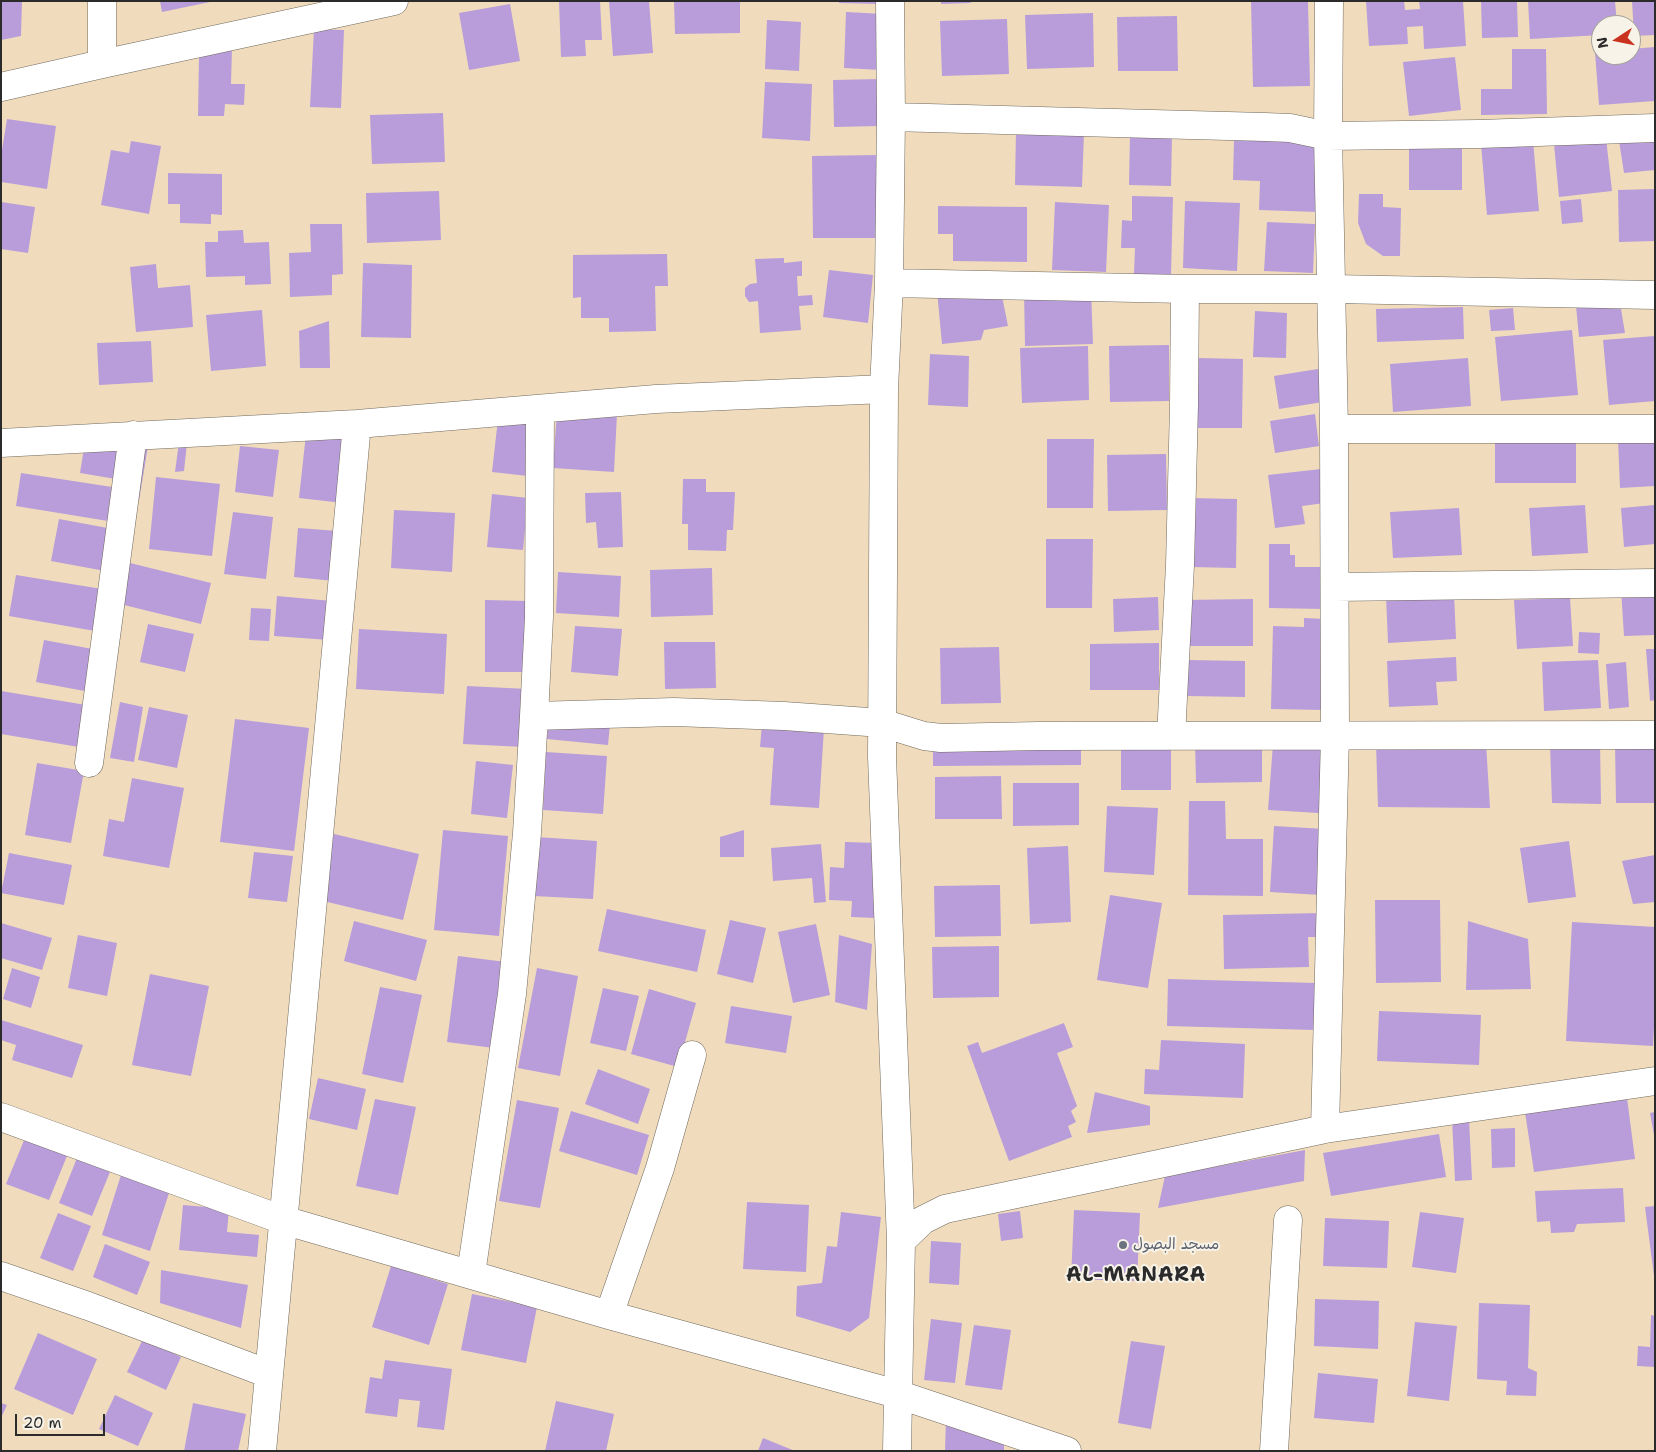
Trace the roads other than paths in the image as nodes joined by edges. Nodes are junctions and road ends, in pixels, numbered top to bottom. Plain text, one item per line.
1 (102, 1) edge
2 (890, 1) edge
3 (1329, 1) edge
4 (378, 3) edge
5 (102, 64) junction
6 (1, 87) edge
7 (891, 117) junction
8 (1655, 128) edge
9 (1328, 136) junction
10 (889, 283) junction
11 (1185, 289) junction
12 (1332, 289) junction
13 (1655, 295) edge
14 (884, 390) junction
15 (540, 409) junction
16 (357, 424) junction
17 (1334, 429) junction
18 (1655, 429) edge
19 (133, 435) junction
20 (1, 443) edge
21 (1655, 583) edge
22 (1335, 588) junction
23 (534, 716) junction
24 (882, 723) junction
25 (1335, 735) junction
26 (1655, 735) edge
27 (1171, 736) junction
28 (89, 763) dead end
29 (692, 1055) dead end
30 (1655, 1081) edge
31 (1, 1116) edge
32 (1325, 1129) junction
33 (283, 1220) junction
34 (1288, 1220) dead end
35 (901, 1241) junction
36 (471, 1274) junction
37 (1, 1276) edge
38 (609, 1315) junction
39 (269, 1374) junction
40 (897, 1394) junction
41 (262, 1451) edge
42 (897, 1451) edge
43 (1067, 1451) edge
44 (1274, 1451) edge

1 - 5 street
2 - 7 street
3 - 9 street
4 - 5 street
5 - 6 street
7 - 9 street
7 - 10 street
8 - 9 street
9 - 12 street
10 - 11 street
10 - 14 street
11 - 12 street
11 - 27 street
12 - 13 street
12 - 17 street
14 - 15 street
14 - 24 street
15 - 16 street
15 - 23 street
16 - 19 street
16 - 33 street
17 - 18 street
17 - 22 street
19 - 20 street
19 - 28 street
21 - 22 street
22 - 25 street
23 - 24 street
23 - 36 street
24 - 27 street
24 - 35 street
25 - 26 street
25 - 27 street
25 - 32 street
29 - 38 street
30 - 32 street
31 - 33 street
32 - 35 street
33 - 36 street
33 - 39 street
34 - 44 street
35 - 40 street
36 - 38 street
37 - 39 street
38 - 40 street
39 - 41 street
40 - 42 street
40 - 43 street

